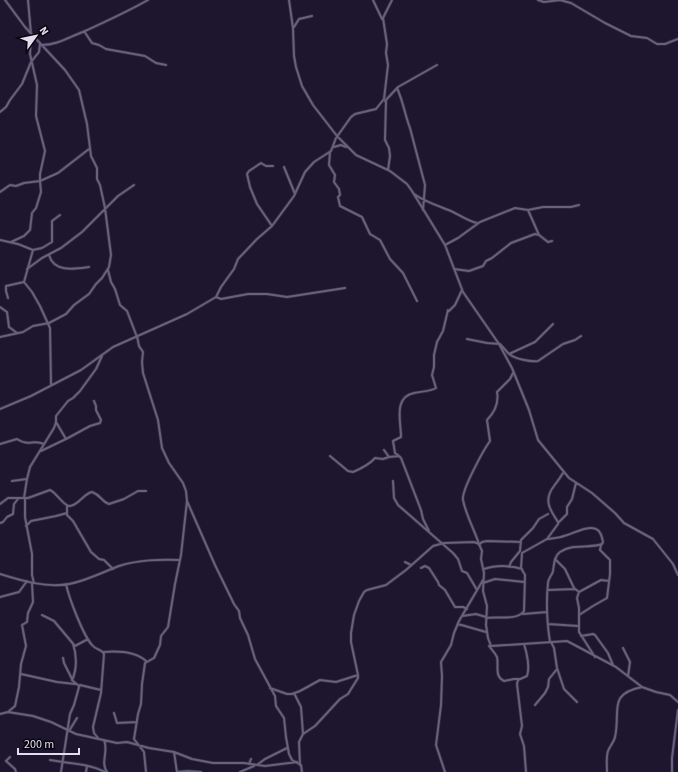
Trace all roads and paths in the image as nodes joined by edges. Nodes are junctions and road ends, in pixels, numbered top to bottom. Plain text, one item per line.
1 (5, 0) edge
2 (28, 0) edge
3 (148, 0) edge
4 (289, 0) edge
5 (373, 0) edge
6 (392, 0) edge
7 (538, 0) edge
8 (312, 16) dead end
9 (383, 21) junction
10 (293, 28) junction
11 (84, 31) junction
12 (31, 34) junction
13 (678, 39) edge
14 (41, 44) junction
15 (31, 62) junction
16 (166, 65) dead end
17 (437, 65) dead end
18 (397, 88) junction
19 (386, 101) junction
20 (380, 106) junction
21 (0, 112) edge
22 (337, 136) junction
23 (348, 147) junction
24 (90, 148) junction
25 (332, 148) junction
26 (330, 152) junction
27 (274, 166) dead end
28 (284, 167) dead end
29 (388, 170) junction
30 (40, 181) junction
31 (134, 185) dead end
32 (0, 192) edge
33 (414, 193) junction
34 (295, 194) junction
35 (424, 199) junction
36 (579, 205) dead end
37 (105, 208) junction
38 (423, 210) junction
39 (528, 210) junction
40 (60, 215) dead end
41 (477, 223) junction
42 (272, 226) junction
43 (536, 228) junction
44 (534, 234) junction
45 (539, 235) junction
46 (0, 240) edge
47 (11, 242) junction
48 (552, 242) dead end
49 (445, 245) junction
50 (32, 250) junction
51 (49, 254) junction
52 (89, 267) dead end
53 (109, 267) junction
54 (27, 269) junction
55 (454, 269) junction
56 (24, 282) junction
57 (345, 288) dead end
58 (462, 290) junction
59 (216, 297) junction
60 (8, 298) dead end
61 (417, 301) dead end
62 (0, 307) edge
63 (49, 323) junction
64 (553, 324) dead end
65 (17, 333) junction
66 (580, 336) dead end
67 (0, 337) edge
68 (137, 337) junction
69 (467, 339) dead end
70 (499, 344) junction
71 (102, 354) junction
72 (509, 354) junction
73 (514, 372) junction
74 (51, 384) junction
75 (94, 401) dead end
76 (0, 409) edge
77 (56, 422) junction
78 (66, 439) junction
79 (0, 444) edge
80 (44, 444) junction
81 (384, 450) dead end
82 (39, 451) junction
83 (330, 456) dead end
84 (399, 456) junction
85 (389, 457) junction
86 (563, 472) junction
87 (26, 479) junction
88 (12, 481) dead end
89 (394, 481) dead end
90 (576, 483) junction
91 (146, 491) dead end
92 (25, 498) junction
93 (18, 499) junction
94 (188, 501) junction
95 (0, 504) edge
96 (67, 506) junction
97 (67, 513) junction
98 (548, 514) dead end
99 (558, 523) junction
100 (0, 524) edge
101 (26, 526) junction
102 (429, 533) junction
103 (546, 539) junction
104 (521, 542) junction
105 (442, 543) junction
106 (479, 544) junction
107 (601, 545) junction
108 (180, 560) junction
109 (555, 560) junction
110 (405, 562) dead end
111 (411, 565) junction
112 (509, 567) junction
113 (421, 568) dead end
114 (113, 569) junction
115 (484, 569) junction
116 (522, 569) junction
117 (0, 574) edge
118 (678, 575) edge
119 (484, 579) junction
120 (27, 581) junction
121 (609, 581) junction
122 (524, 582) junction
123 (33, 583) junction
124 (483, 583) junction
125 (66, 584) junction
126 (575, 589) junction
127 (477, 590) junction
128 (548, 590) junction
129 (579, 592) junction
130 (0, 597) edge
131 (467, 609) junction
132 (547, 612) junction
133 (522, 614) junction
134 (42, 615) dead end
135 (579, 615) junction
136 (462, 616) junction
137 (486, 617) junction
138 (458, 624) junction
139 (548, 624) junction
140 (578, 626) junction
141 (486, 632) junction
142 (581, 636) junction
143 (88, 639) junction
144 (550, 642) junction
145 (489, 643) junction
146 (73, 644) junction
147 (524, 644) junction
148 (623, 648) dead end
149 (104, 652) junction
150 (595, 656) junction
151 (63, 658) dead end
152 (147, 662) junction
153 (613, 665) junction
154 (557, 668) junction
155 (21, 674) junction
156 (358, 675) junction
157 (628, 676) junction
158 (520, 679) junction
159 (72, 680) junction
160 (75, 684) junction
161 (79, 686) junction
162 (642, 687) junction
163 (270, 688) junction
164 (101, 690) junction
165 (294, 693) junction
166 (577, 702) dead end
167 (678, 702) edge
168 (535, 705) dead end
169 (678, 710) edge
170 (6, 713) junction
171 (114, 713) dead end
172 (0, 714) edge
173 (77, 718) dead end
174 (137, 722) junction
175 (68, 730) junction
176 (303, 734) junction
177 (99, 738) junction
178 (104, 740) junction
179 (139, 746) junction
180 (287, 748) junction
181 (174, 752) junction
182 (10, 757) dead end
183 (251, 759) dead end
184 (50, 760) dead end
185 (62, 762) junction
186 (297, 762) junction
187 (249, 764) junction
188 (300, 764) junction
189 (256, 765) junction
190 (87, 766) junction
191 (248, 771) edge
192 (16, 772) edge
193 (61, 772) edge
194 (86, 772) edge
195 (106, 772) edge
196 (147, 772) edge
197 (177, 772) edge
198 (201, 772) edge
199 (240, 772) edge
200 (302, 772) edge
201 (445, 772) edge
202 (526, 772) edge
203 (607, 772) edge
204 (672, 772) edge

1 - 12 street
2 - 12 street
3 - 11 street
4 - 10 street
5 - 9 street
6 - 9 street
7 - 13 street
8 - 10 street
9 - 20 street
10 - 22 street
11 - 14 street
11 - 16 street
12 - 14 street
12 - 15 street
14 - 15 street
14 - 24 street
15 - 21 street
15 - 30 street
17 - 18 street
18 - 19 street
18 - 35 street
19 - 20 street
19 - 29 street
20 - 22 street
22 - 23 street
22 - 25 street
23 - 25 street
23 - 29 street
24 - 30 street
24 - 37 street
25 - 26 street
26 - 34 street
26 - 61 street
27 - 42 street
28 - 34 street
29 - 33 street
30 - 32 street
30 - 47 street
31 - 37 street
33 - 35 street
33 - 38 street
34 - 42 street
35 - 38 street
35 - 41 street
36 - 39 street
37 - 51 street
37 - 53 street
38 - 49 street
39 - 41 street
39 - 43 street
40 - 50 street
41 - 49 street
42 - 59 street
43 - 44 street
43 - 45 street
44 - 45 street
44 - 55 street
45 - 48 street
46 - 47 street
47 - 50 street
49 - 55 street
50 - 54 street
51 - 52 street
51 - 54 street
53 - 63 street
53 - 68 street
54 - 56 street
55 - 58 street
56 - 60 street
56 - 63 street
57 - 59 street
58 - 70 street
58 - 84 street
59 - 68 street
62 - 65 street
63 - 65 street
63 - 74 street
64 - 72 street
65 - 67 street
66 - 72 street
68 - 71 street
68 - 94 street
69 - 70 street
70 - 72 street
70 - 73 street
71 - 74 street
71 - 77 street
73 - 86 street
73 - 106 street
74 - 76 street
75 - 78 street
77 - 78 street
77 - 80 street
78 - 82 street
79 - 80 street
80 - 82 street
81 - 85 street
82 - 87 street
83 - 85 street
84 - 85 street
84 - 102 street
86 - 90 street
86 - 99 street
87 - 88 street
87 - 92 street
89 - 102 street
90 - 99 street
90 - 118 street
91 - 96 street
92 - 93 street
92 - 96 street
92 - 101 street
93 - 95 street
93 - 100 street
94 - 108 street
94 - 163 street
96 - 97 street
97 - 101 street
97 - 114 street
98 - 104 street
99 - 103 street
101 - 123 street
102 - 105 street
103 - 107 street
103 - 116 street
104 - 106 street
104 - 112 street
105 - 106 street
105 - 111 street
105 - 127 street
106 - 115 street
107 - 109 street
107 - 121 street
108 - 114 street
108 - 152 street
109 - 126 street
109 - 128 street
110 - 111 street
111 - 156 street
112 - 115 street
112 - 116 street
113 - 131 street
114 - 125 street
115 - 119 street
116 - 122 street
117 - 120 street
119 - 124 street
119 - 127 street
120 - 123 street
120 - 130 street
121 - 129 street
121 - 135 street
122 - 124 street
122 - 133 street
123 - 125 street
123 - 155 street
124 - 137 street
125 - 143 street
126 - 128 street
126 - 129 street
127 - 131 street
128 - 132 street
129 - 135 street
131 - 136 street
132 - 133 street
132 - 139 street
133 - 137 street
134 - 146 street
135 - 140 street
136 - 137 street
136 - 138 street
137 - 141 street
138 - 141 street
138 - 201 street
139 - 140 street
139 - 144 street
140 - 142 street
141 - 145 street
142 - 150 street
142 - 153 street
143 - 146 street
143 - 149 street
144 - 147 street
144 - 150 street
144 - 154 street
145 - 147 street
145 - 158 street
146 - 159 street
147 - 158 street
148 - 157 street
149 - 152 street
149 - 164 street
150 - 153 street
151 - 159 street
152 - 174 street
153 - 157 street
154 - 166 street
154 - 168 street
155 - 160 street
155 - 170 street
156 - 165 street
156 - 176 street
157 - 162 street
158 - 202 street
159 - 160 street
160 - 161 street
161 - 164 street
161 - 175 street
162 - 167 street
162 - 203 street
163 - 165 street
163 - 180 street
164 - 177 street
165 - 176 street
169 - 204 street
170 - 172 street
170 - 175 street
171 - 174 street
173 - 175 street
174 - 179 street
175 - 177 street
175 - 185 street
176 - 188 street
177 - 178 street
178 - 179 street
178 - 195 street
179 - 181 street
179 - 196 street
180 - 186 street
180 - 189 street
181 - 187 street
181 - 197 street
182 - 192 street
183 - 187 street
184 - 185 street
185 - 190 street
185 - 193 street
186 - 188 street
186 - 189 street
187 - 189 street
188 - 200 street
189 - 191 street
190 - 194 street
190 - 195 street
191 - 199 street
197 - 198 street

